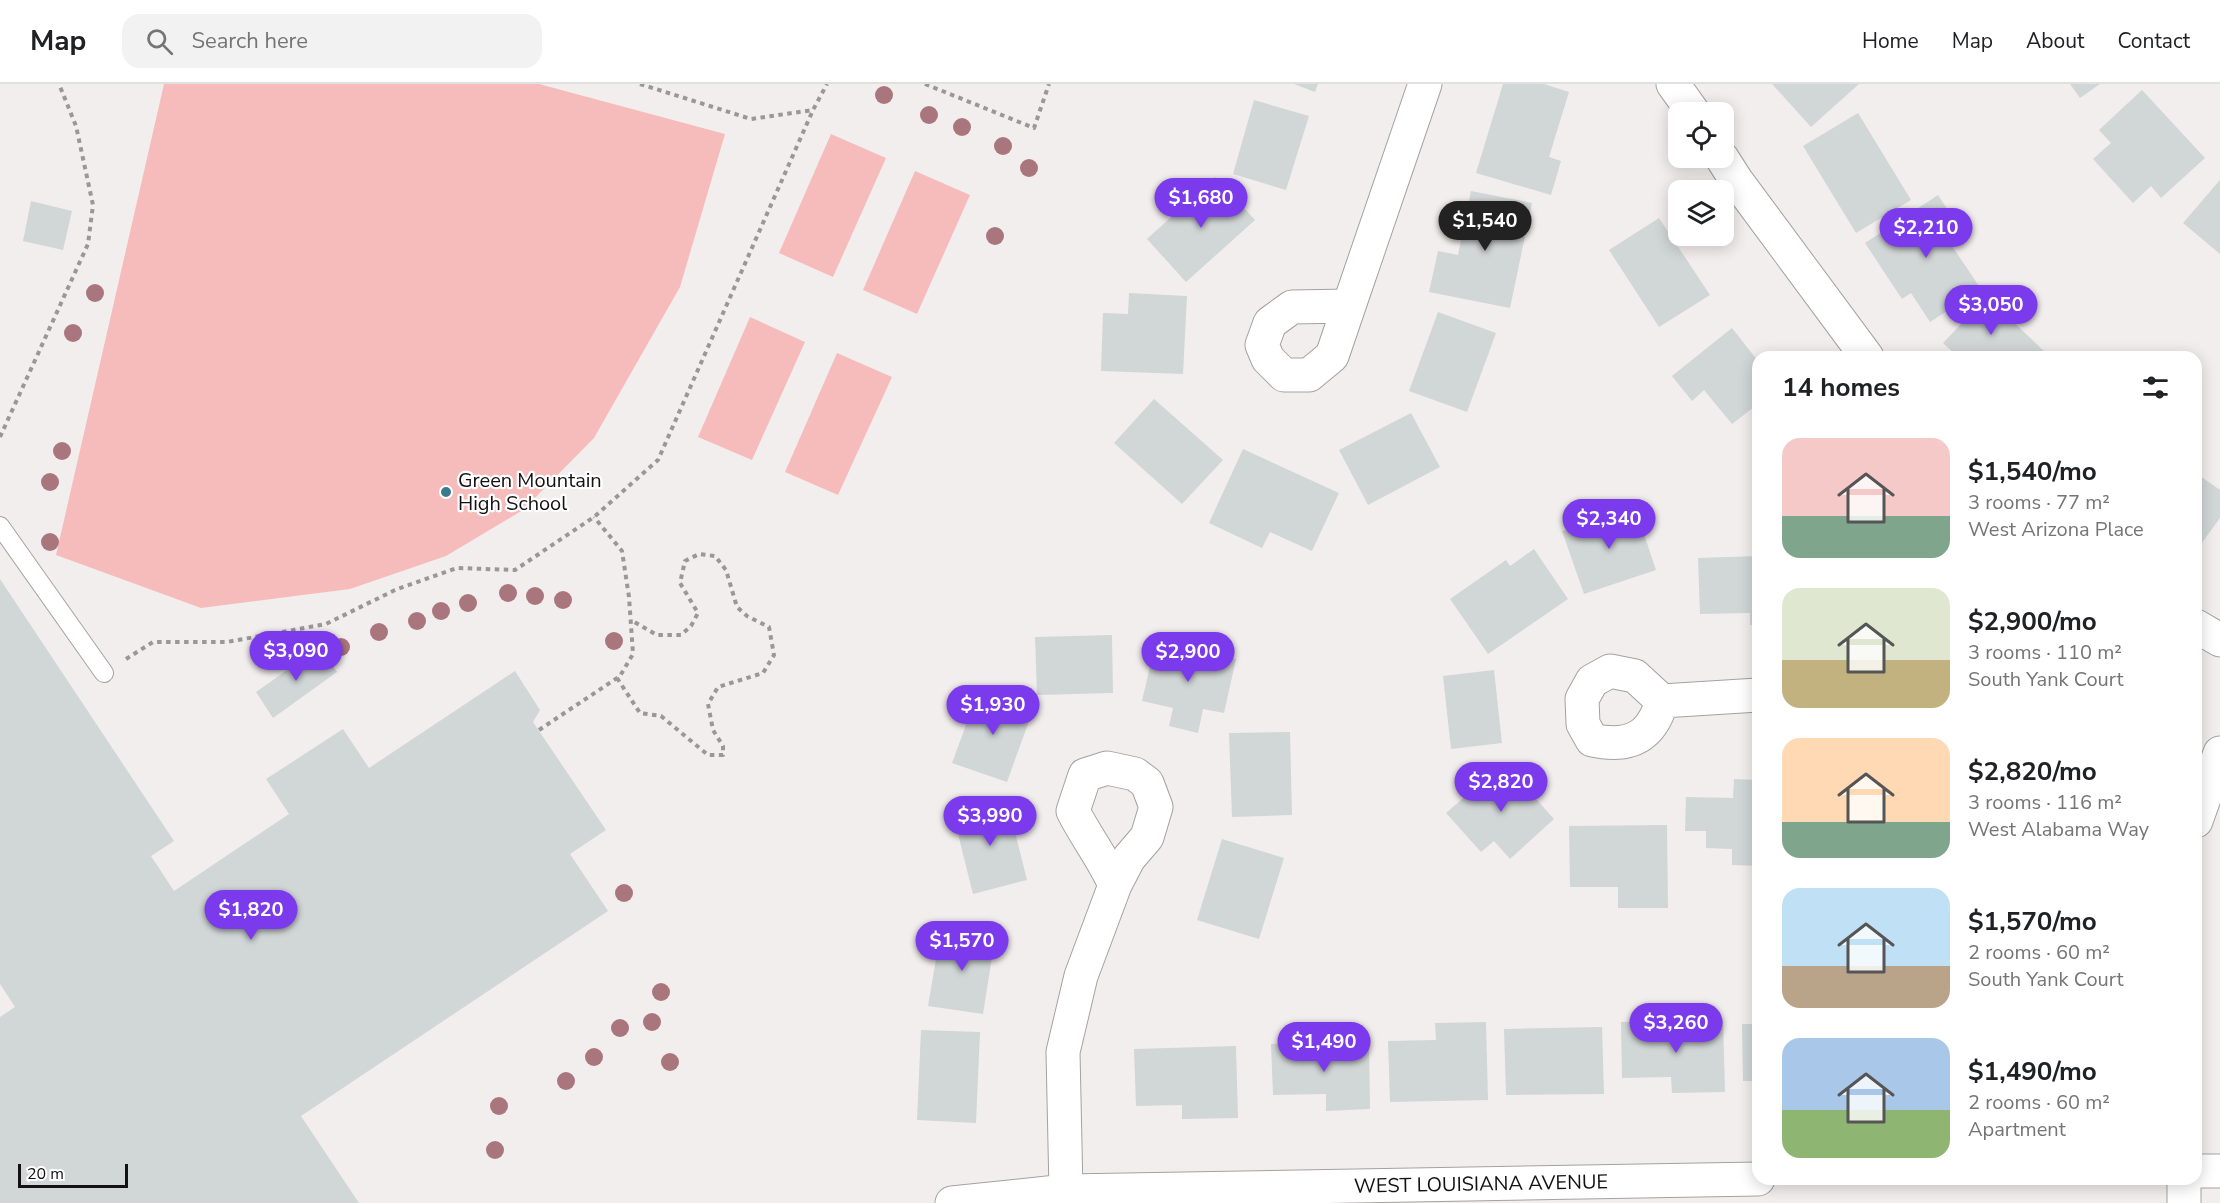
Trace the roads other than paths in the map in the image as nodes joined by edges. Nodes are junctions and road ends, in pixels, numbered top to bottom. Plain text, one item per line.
1 (1425, 84) edge
2 (1673, 84) edge
3 (1686, 102) edge
4 (1728, 168) edge
5 (1349, 306) dead end
6 (1863, 351) edge
7 (0, 526) edge
8 (2202, 630) edge
9 (2220, 640) edge
10 (104, 673) road end
11 (1752, 694) edge
12 (1662, 701) dead end
13 (2220, 753) edge
14 (2202, 804) edge
15 (1115, 885) dead end
16 (2202, 1171) edge
17 (2220, 1171) edge
18 (1752, 1179) edge
19 (2184, 1185) edge
20 (1066, 1191) junction
21 (952, 1203) edge
22 (2184, 1203) edge

1 - 5 street
2 - 3 street
4 - 6 street
7 - 10 lane
8 - 9 street
11 - 12 street
13 - 14 street
15 - 20 street
16 - 17 street
18 - 20 street, WEST LOUISIANA AVENUE
19 - 22 street
20 - 21 street, WEST LOUISIANA AVENUE

